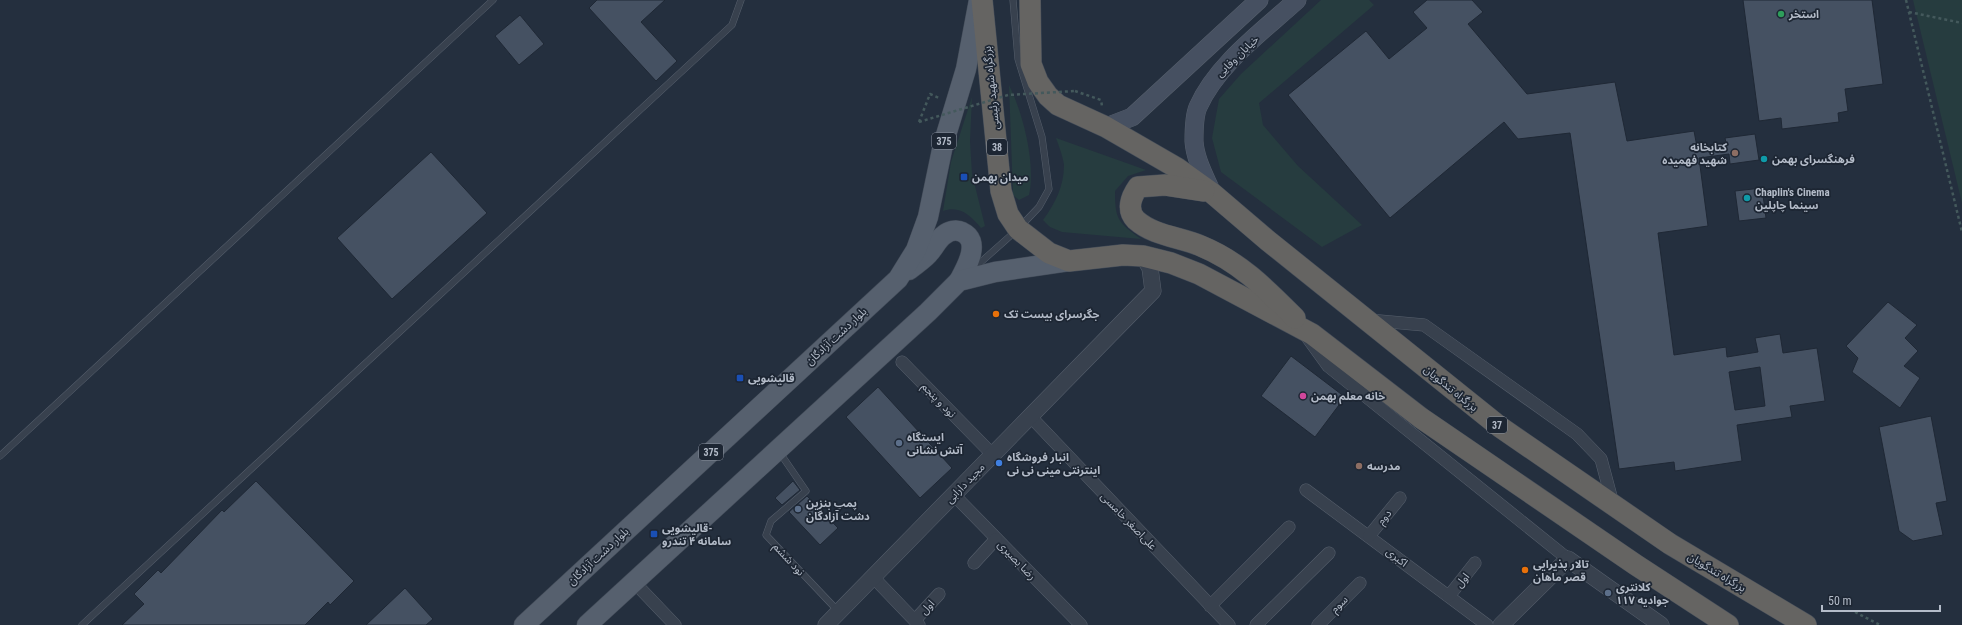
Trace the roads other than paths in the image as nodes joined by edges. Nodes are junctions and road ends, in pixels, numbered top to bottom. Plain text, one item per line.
1 (493, 0) edge
2 (741, 0) edge
3 (981, 0) edge
4 (1012, 0) edge
5 (1030, 0) edge
6 (1259, 0) edge
7 (1297, 0) edge
8 (1106, 127) junction
9 (1212, 193) junction
10 (1018, 229) junction
11 (1143, 256) junction
12 (1069, 261) junction
13 (898, 279) junction
14 (959, 281) junction
15 (1367, 320) junction
16 (1306, 331) junction
17 (902, 362) dead end
18 (1030, 416) junction
19 (778, 450) junction
20 (993, 455) junction
21 (0, 456) edge
22 (1306, 490) dead end
23 (954, 495) junction
24 (1400, 498) dead end
25 (1614, 505) junction
26 (1289, 527) dead end
27 (1369, 536) junction
28 (996, 538) junction
29 (1329, 553) dead end
30 (1568, 559) junction
31 (974, 562) dead end
32 (1475, 564) dead end
33 (873, 578) junction
34 (634, 582) junction
35 (1360, 583) dead end
36 (939, 594) dead end
37 (1449, 596) junction
38 (1210, 606) junction
39 (839, 612) junction
40 (917, 623) edge
41 (82, 625) edge
42 (524, 625) edge
43 (587, 625) edge
44 (675, 625) edge
45 (826, 625) edge
46 (1081, 625) edge
47 (1229, 625) edge
48 (1256, 625) edge
49 (1318, 625) edge
50 (1487, 625) edge
51 (1501, 625) edge
52 (1661, 625) edge
53 (1728, 625) edge
54 (1806, 625) edge

1 - 21 lane
2 - 41 lane
3 - 10 highway, بزرگراه شهید رئیسی / 38
3 - 13 main road, بلوار دشت آزادگان / 375
4 - 10 lane
5 - 8 highway
6 - 8 main road
7 - 9 main road, خیابان وفایی
8 - 9 highway
9 - 15 highway, بزرگراه تندگویان / 37
9 - 16 highway
10 - 12 highway, بزرگراه شهید رئیسی / 38
10 - 14 lane
11 - 12 highway, بزرگراه شهید رئیسی / 38
11 - 16 highway
11 - 18 street, مجید دارابی
12 - 14 main road
13 - 14 main road
13 - 42 main road, بلوار دشت آزادگان / 375
14 - 19 main road
15 - 25 highway, بزرگراه تندگویان / 37
15 - 25 street
16 - 30 street
16 - 53 highway
17 - 20 street, نود و پنجم
18 - 20 street, مجید دارابی
18 - 38 street, علی‌اصغر خامسی
19 - 34 main road
19 - 39 lane, نود ششم
20 - 23 street, مجید دارابی
22 - 27 street, اکبری
23 - 28 street, رضا بصیری
23 - 33 street, مجید دارابی
24 - 27 street, دوم
25 - 54 highway, بزرگراه تندگویان / 37
26 - 38 street
27 - 37 street, اکبری
28 - 31 street
28 - 46 street, رضا بصیری
29 - 48 street
30 - 51 street
30 - 52 street
32 - 37 street, اول
33 - 39 street, مجید دارابی
33 - 40 street
34 - 43 main road
34 - 44 street
35 - 49 street, سوم
36 - 40 street, اول
37 - 50 street, اکبری
38 - 47 street, علی‌اصغر خامسی
39 - 45 street, مجید دارابی

